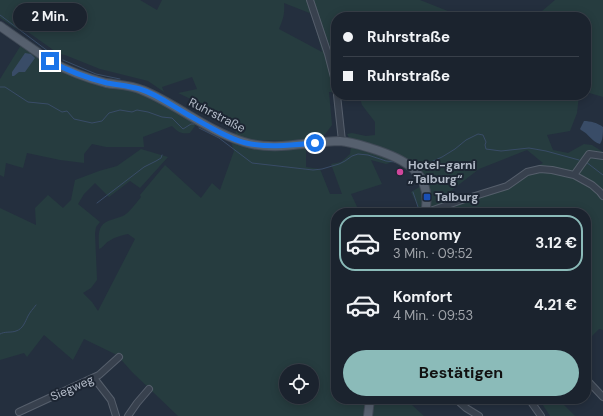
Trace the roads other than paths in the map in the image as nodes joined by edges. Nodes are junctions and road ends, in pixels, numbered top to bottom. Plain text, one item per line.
1 (310, 0) edge
2 (0, 26) edge
3 (331, 66) edge
4 (338, 100) edge
5 (342, 142) junction
6 (603, 156) edge
7 (576, 172) junction
8 (603, 196) edge
9 (426, 208) edge
10 (439, 208) edge
11 (119, 358) dead end
12 (94, 378) junction
13 (591, 383) edge
14 (149, 389) dead end
15 (602, 392) edge
16 (369, 404) edge
17 (462, 404) edge
18 (533, 404) edge
19 (20, 412) dead end
20 (116, 416) edge
21 (128, 416) edge
22 (368, 416) edge
23 (479, 416) edge
24 (541, 416) edge

1 - 3 street
2 - 5 main road, Ruhrstraße
4 - 5 street
5 - 9 main road, Ruhrstraße
6 - 7 street
7 - 8 street
7 - 10 street
11 - 12 street, Siegweg
12 - 19 street, Siegweg
12 - 20 street
13 - 15 street
14 - 21 street
16 - 22 main road
17 - 23 street
18 - 24 street

